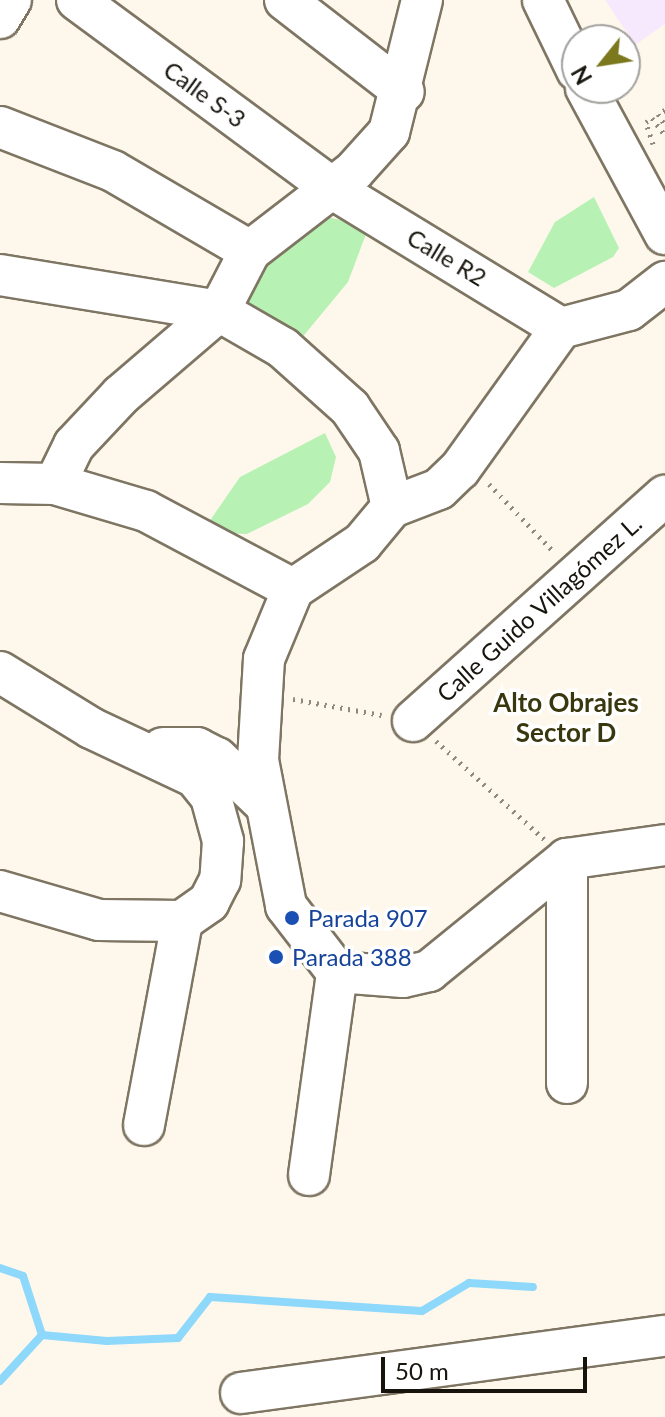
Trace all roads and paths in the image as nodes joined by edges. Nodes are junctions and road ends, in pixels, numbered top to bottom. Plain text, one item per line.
1 (11, 0) edge
2 (77, 0) edge
3 (285, 0) edge
4 (422, 0) edge
5 (543, 0) edge
6 (0, 18) edge
7 (561, 37) edge
8 (404, 92) junction
9 (595, 104) edge
10 (665, 110) edge
11 (665, 125) edge
12 (0, 127) edge
13 (333, 189) junction
14 (665, 234) edge
15 (250, 251) junction
16 (0, 275) edge
17 (665, 282) edge
18 (219, 311) junction
19 (561, 328) junction
20 (460, 469) junction
21 (0, 483) edge
22 (55, 484) junction
23 (392, 507) junction
24 (661, 509) edge
25 (575, 572) junction
26 (293, 589) junction
27 (0, 672) edge
28 (257, 692) junction
29 (413, 721) junction
30 (137, 749) junction
31 (266, 805) junction
32 (665, 845) edge
33 (567, 859) junction
34 (0, 891) edge
35 (182, 921) junction
36 (337, 972) junction
37 (567, 1083) dead end
38 (144, 1125) dead end
39 (309, 1175) dead end
40 (665, 1336) edge
41 (241, 1393) dead end

1 - 6 street
2 - 13 street, Calle S-3
3 - 8 street
4 - 8 street
5 - 7 street
8 - 13 street
9 - 14 street
10 - 11 path
12 - 15 street
13 - 15 street
13 - 19 street, Calle R2
15 - 18 street
16 - 18 street
17 - 19 street
18 - 22 street
18 - 23 street
19 - 20 street
20 - 23 street
20 - 25 path
21 - 22 street
22 - 26 street
23 - 26 street
24 - 25 street, Calle Guido Villagómez L.
25 - 29 street, Calle Guido Villagómez L.
26 - 28 street
27 - 30 street
28 - 29 path
28 - 31 street
29 - 33 path
30 - 31 street
30 - 35 street
31 - 36 street
32 - 33 street
33 - 36 street
33 - 37 street
34 - 35 street
35 - 38 street
36 - 39 street
40 - 41 street

